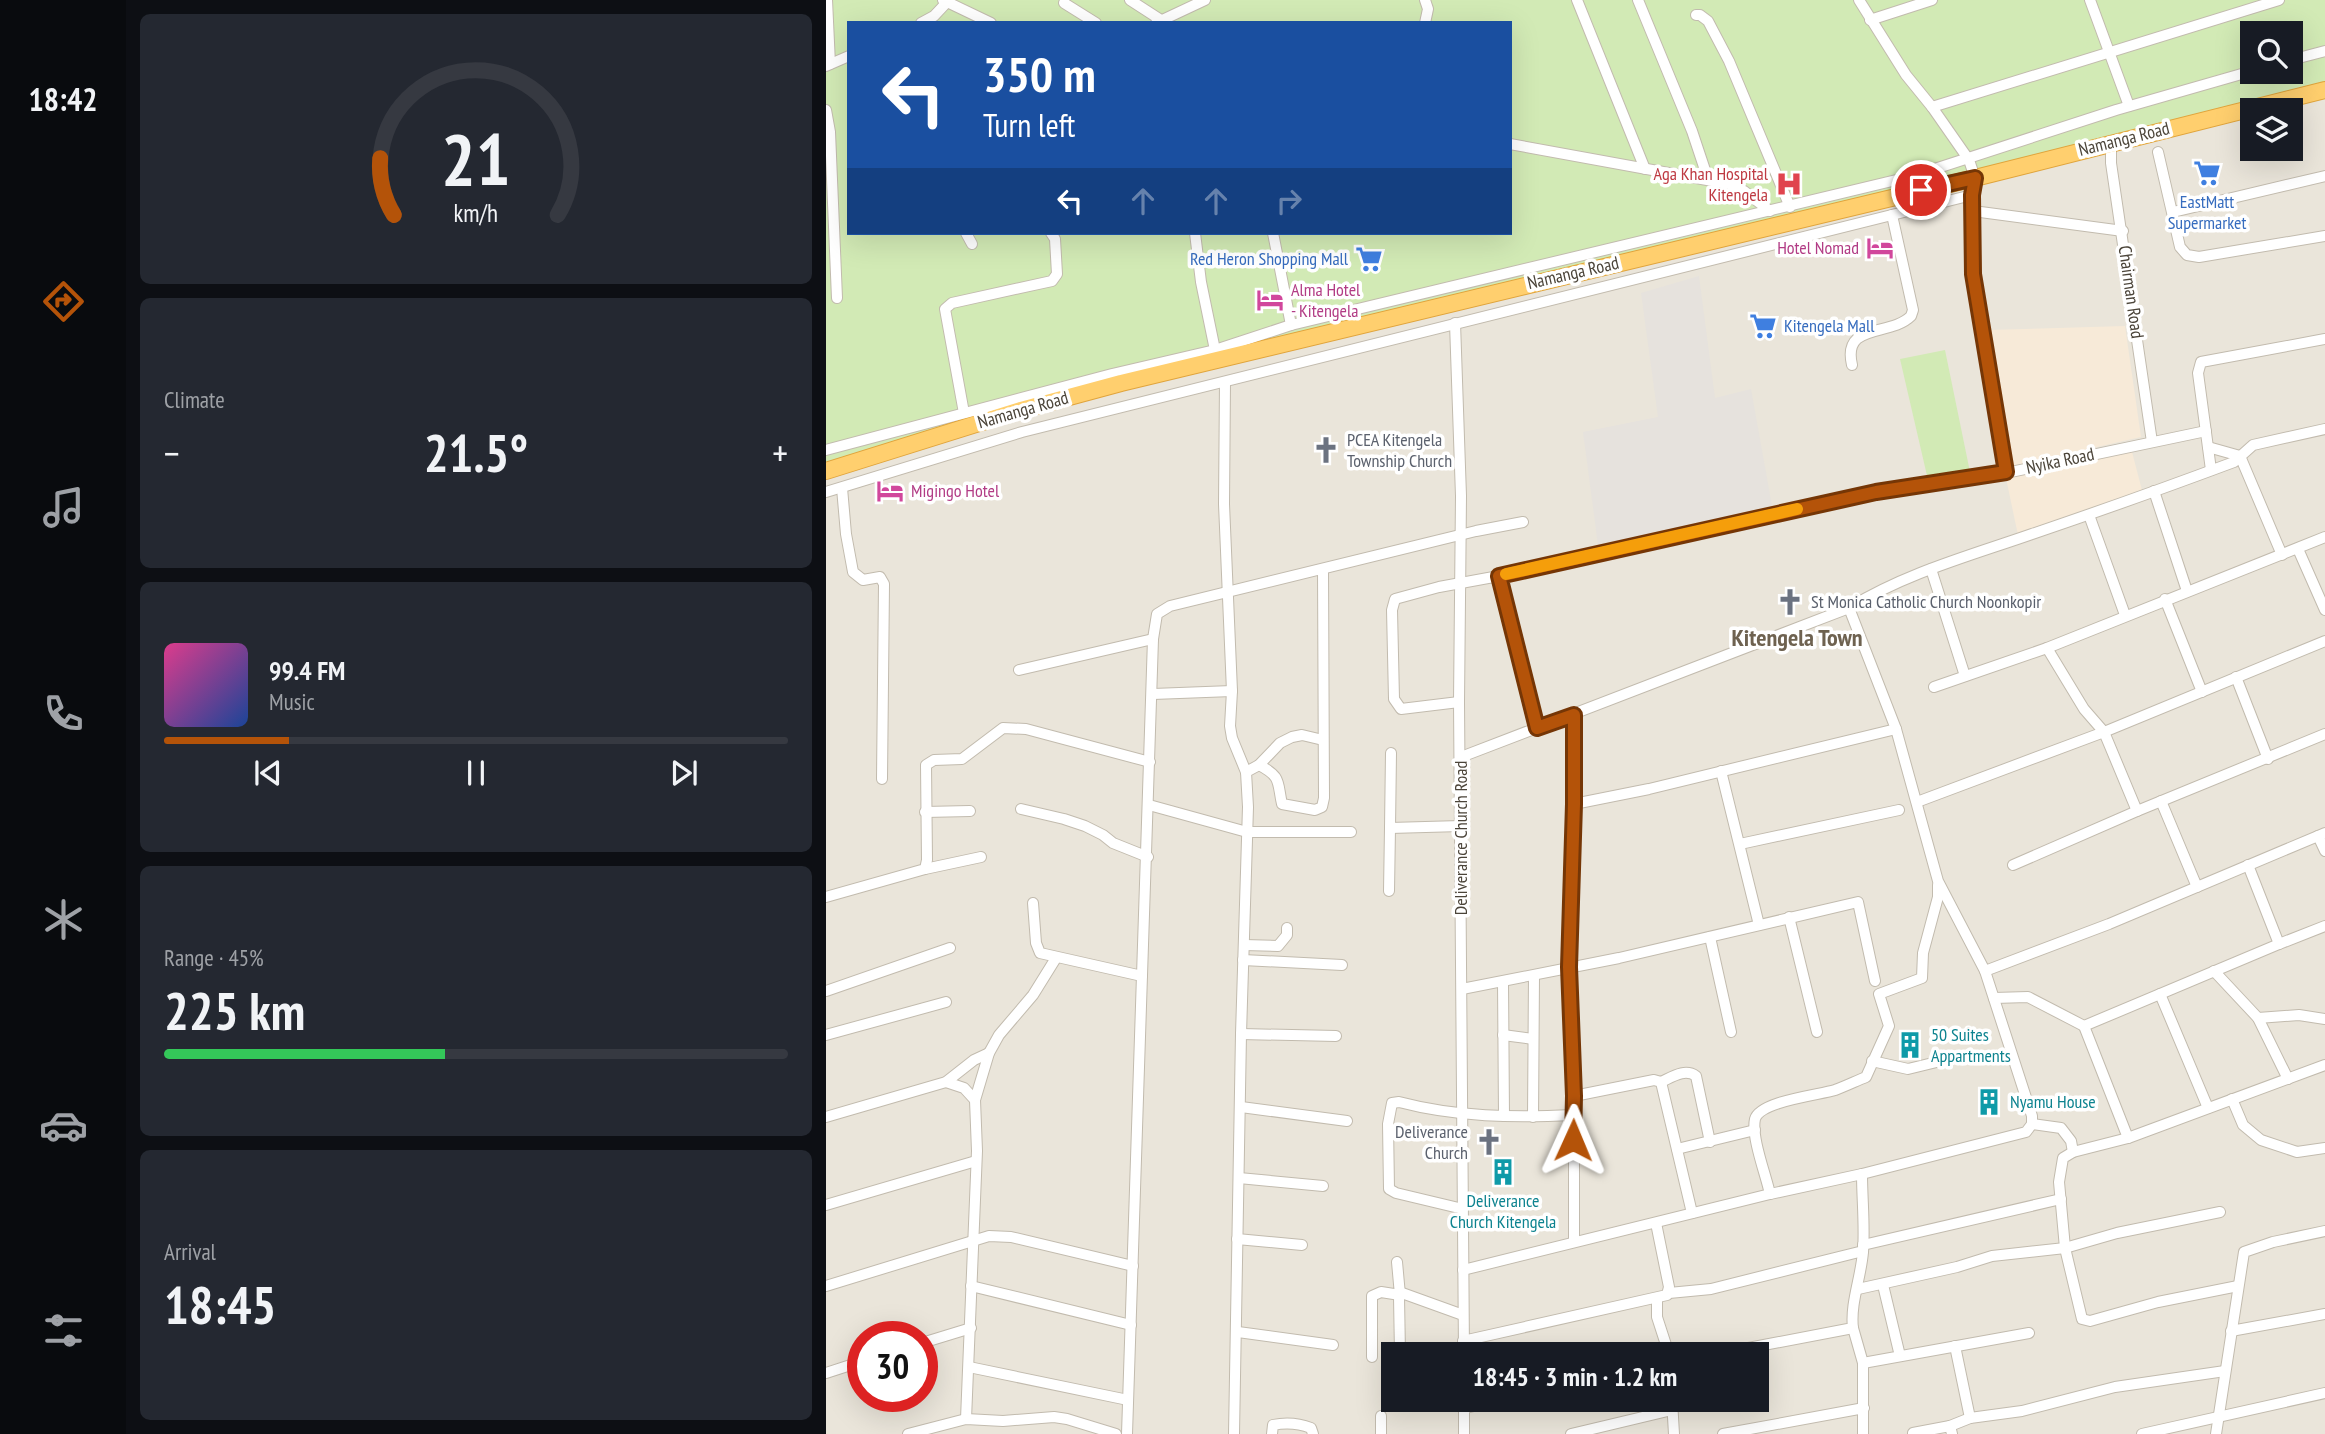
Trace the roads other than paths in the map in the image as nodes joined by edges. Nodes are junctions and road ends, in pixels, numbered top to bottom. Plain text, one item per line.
1 (827, 0) edge
2 (1130, 0) edge
3 (1203, 0) edge
4 (1425, 0) edge
5 (1577, 0) edge
6 (1638, 0) edge
7 (1859, 0) edge
8 (1932, 0) edge
9 (2090, 0) edge
10 (2279, 0) edge
11 (946, 1) edge
12 (1064, 3) dead end
13 (1696, 15) dead end
14 (1870, 20) junction
15 (925, 21) edge
16 (987, 21) edge
17 (1093, 21) edge
18 (1160, 21) edge
19 (1163, 21) edge
20 (1425, 21) edge
21 (2325, 51) edge
22 (2108, 52) junction
23 (847, 57) edge
24 (2303, 57) edge
25 (828, 65) edge
26 (2240, 74) edge
27 (2325, 90) edge
28 (2130, 106) junction
29 (1932, 107) junction
30 (826, 110) edge
31 (2111, 142) junction
32 (1512, 144) edge
33 (2158, 152) dead end
34 (1969, 160) junction
35 (1645, 169) junction
36 (2325, 176) edge
37 (1975, 178) junction
38 (1708, 179) junction
39 (1972, 195) junction
40 (1790, 207) junction
41 (1770, 211) junction
42 (1973, 211) junction
43 (2173, 212) junction
44 (1892, 215) junction
45 (2123, 231) junction
46 (967, 235) edge
47 (1052, 235) edge
48 (1195, 235) edge
49 (1273, 235) edge
50 (2325, 236) edge
51 (972, 244) dead end
52 (1583, 263) junction
53 (1459, 293) junction
54 (837, 298) dead end
55 (1455, 323) junction
56 (1292, 325) junction
57 (2325, 339) edge
58 (1215, 350) junction
59 (1852, 365) dead end
60 (1225, 382) junction
61 (964, 413) junction
62 (2325, 429) edge
63 (2206, 432) junction
64 (2152, 443) junction
65 (2208, 447) junction
66 (826, 450) edge
67 (2240, 456) junction
68 (2211, 470) junction
69 (826, 471) edge
70 (2006, 472) junction
71 (842, 488) junction
72 (2154, 491) junction
73 (826, 492) edge
74 (2089, 515) junction
75 (1523, 522) dead end
76 (1460, 536) junction
77 (2325, 537) edge
78 (2298, 549) junction
79 (2282, 555) junction
80 (1322, 569) junction
81 (1931, 569) junction
82 (1499, 576) junction
83 (1462, 583) junction
84 (2187, 591) junction
85 (1229, 592) junction
86 (2165, 599) junction
87 (1849, 608) junction
88 (2325, 610) edge
89 (2124, 615) junction
90 (1153, 639) junction
91 (2325, 641) edge
92 (2047, 648) junction
93 (1018, 670) dead end
94 (1965, 676) junction
95 (2236, 677) junction
96 (1934, 687) dead end
97 (1232, 691) junction
98 (2202, 692) junction
99 (1153, 694) junction
100 (1459, 702) junction
101 (1574, 715) junction
102 (1537, 728) junction
103 (1896, 729) junction
104 (2104, 732) junction
105 (2325, 734) edge
106 (1323, 740) junction
107 (1391, 753) dead end
108 (1461, 757) junction
109 (2268, 759) junction
110 (1150, 762) junction
111 (1259, 765) junction
112 (1721, 771) junction
113 (1246, 772) junction
114 (882, 779) dead end
115 (2161, 801) junction
116 (1917, 802) junction
117 (1574, 804) junction
118 (1149, 805) junction
119 (1320, 808) junction
120 (1021, 809) dead end
121 (1899, 810) dead end
122 (970, 811) dead end
123 (2137, 811) junction
124 (925, 812) junction
125 (1461, 826) junction
126 (1390, 828) junction
127 (1247, 832) junction
128 (1351, 832) dead end
129 (1319, 833) junction
130 (2322, 834) edge
131 (1740, 844) junction
132 (2325, 851) edge
133 (981, 857) dead end
134 (1148, 857) junction
135 (2013, 865) dead end
136 (2248, 865) junction
137 (925, 869) junction
138 (1938, 881) junction
139 (2197, 887) junction
140 (1389, 891) dead end
141 (826, 897) edge
142 (1033, 903) dead end
143 (1789, 918) junction
144 (1759, 925) junction
145 (2325, 926) edge
146 (1287, 928) dead end
147 (1710, 936) junction
148 (2279, 944) junction
149 (1244, 945) junction
150 (950, 948) dead end
151 (1056, 958) junction
152 (1243, 960) junction
153 (1342, 965) dead end
154 (1569, 967) junction
155 (1985, 971) junction
156 (2214, 971) junction
157 (1142, 976) junction
158 (1534, 976) junction
159 (1875, 981) dead end
160 (1503, 982) junction
161 (1462, 989) junction
162 (826, 991) edge
163 (2160, 994) junction
164 (1994, 998) junction
165 (946, 1002) dead end
166 (2258, 1018) junction
167 (2325, 1019) edge
168 (2084, 1026) junction
169 (1731, 1032) dead end
170 (1817, 1032) dead end
171 (1241, 1034) junction
172 (826, 1035) edge
173 (1503, 1035) junction
174 (1336, 1036) dead end
175 (1533, 1039) junction
176 (989, 1053) junction
177 (1949, 1059) dead end
178 (1872, 1061) junction
179 (2325, 1065) edge
180 (2288, 1079) junction
181 (946, 1082) junction
182 (1661, 1082) junction
183 (1574, 1096) junction
184 (2232, 1099) junction
185 (975, 1100) junction
186 (1241, 1107) junction
187 (2208, 1108) junction
188 (1463, 1115) junction
189 (1573, 1115) junction
190 (1504, 1116) junction
191 (826, 1117) edge
192 (1533, 1117) junction
193 (1348, 1121) dead end
194 (2032, 1124) junction
195 (1755, 1130) junction
196 (2128, 1138) junction
197 (1710, 1142) junction
198 (2325, 1148) edge
199 (1677, 1149) junction
200 (2073, 1152) junction
201 (976, 1161) junction
202 (1862, 1174) junction
203 (1240, 1178) junction
204 (1324, 1186) dead end
205 (1770, 1194) junction
206 (2061, 1199) junction
207 (826, 1205) edge
208 (1463, 1209) junction
209 (2220, 1212) dead end
210 (1692, 1213) junction
211 (1656, 1223) junction
212 (2325, 1231) edge
213 (1237, 1239) junction
214 (972, 1240) junction
215 (1574, 1241) junction
216 (1302, 1245) dead end
217 (1863, 1248) junction
218 (2065, 1248) junction
219 (1397, 1262) dead end
220 (1133, 1266) junction
221 (1463, 1270) junction
222 (1883, 1285) junction
223 (826, 1286) edge
224 (971, 1286) junction
225 (2238, 1286) junction
226 (1858, 1289) junction
227 (1669, 1293) junction
228 (1400, 1294) junction
229 (1657, 1298) junction
230 (2325, 1314) edge
231 (1463, 1315) junction
232 (1130, 1325) junction
233 (971, 1328) junction
234 (1853, 1328) junction
235 (2231, 1331) junction
236 (1238, 1332) junction
237 (2029, 1333) dead end
238 (938, 1338) edge
239 (1464, 1341) joint
240 (1400, 1342) edge
241 (1666, 1342) edge
242 (1769, 1344) edge
243 (1332, 1345) dead end
244 (1955, 1346) junction
245 (1900, 1356) junction
246 (1371, 1357) dead end
247 (1863, 1363) junction
248 (847, 1366) edge
249 (970, 1367) junction
250 (2225, 1371) junction
251 (826, 1373) edge
252 (2325, 1393) edge
253 (1128, 1399) junction
254 (1864, 1409) junction
255 (1464, 1412) edge
256 (1648, 1412) edge
257 (1672, 1412) edge
258 (1381, 1416) dead end
259 (2218, 1417) junction
260 (1970, 1418) junction
261 (966, 1419) junction
262 (1951, 1430) edge
263 (1913, 1433) edge
264 (908, 1434) edge
265 (1116, 1434) edge
266 (1127, 1434) edge
267 (1234, 1434) edge
268 (1272, 1434) edge
269 (1313, 1434) edge
270 (1381, 1434) edge
271 (1464, 1434) edge
272 (1572, 1434) edge
273 (1674, 1434) edge
274 (1723, 1434) edge
275 (1863, 1434) edge
276 (2142, 1434) edge
277 (2216, 1434) edge

1 - 25 street
2 - 18 street
3 - 19 street
4 - 20 street
5 - 35 street
6 - 38 street
7 - 14 street
8 - 14 street
9 - 22 street
10 - 22 street
11 - 15 street
11 - 16 street
12 - 17 street
13 - 40 street
14 - 29 street
21 - 24 street
22 - 28 street
22 - 29 street
23 - 25 street
26 - 28 street
27 - 31 highway, Namanga Road
28 - 34 street
29 - 34 street
30 - 54 street
31 - 37 highway, Namanga Road
31 - 45 street, Chairman Road
32 - 35 street
33 - 43 street
34 - 37 street
34 - 40 street
35 - 38 street
36 - 43 street
37 - 39 street
37 - 52 highway, Namanga Road
38 - 41 street
39 - 42 street
39 - 44 street
40 - 41 street
41 - 52 street
42 - 45 street
42 - 70 street
43 - 50 street
44 - 55 street
44 - 59 street
45 - 64 street, Chairman Road
46 - 51 street
47 - 61 street
48 - 58 street
49 - 56 street
52 - 53 highway, Namanga Road
53 - 56 street
53 - 69 highway, Namanga Road
55 - 60 street
55 - 76 street, Deliverance Church Road
56 - 58 street
57 - 63 street
58 - 61 street
60 - 71 street
60 - 85 street
61 - 66 street
62 - 67 street
63 - 64 street, Nyika Road
63 - 65 street
64 - 70 street, Nyika Road
65 - 67 street
65 - 68 street
67 - 68 street
67 - 79 street
68 - 72 street
70 - 82 street, Nyika Road
71 - 73 street
71 - 114 street
72 - 74 street
72 - 84 street
74 - 81 street
74 - 89 street
75 - 76 street
76 - 80 street
76 - 83 street, Deliverance Church Road
77 - 78 street
78 - 79 street
78 - 88 street
79 - 84 street
80 - 85 street
80 - 106 street
81 - 87 street
81 - 94 street
82 - 83 street, Nyika Road
82 - 102 street
83 - 100 street, Deliverance Church Road
83 - 100 street, Nyika Road
84 - 86 street
85 - 90 street
85 - 97 street
86 - 89 street
86 - 98 street
87 - 101 street
87 - 103 street
89 - 92 street
90 - 93 street
90 - 99 street
91 - 95 street
92 - 94 street
92 - 104 street
94 - 96 street
95 - 98 street
95 - 109 street
97 - 99 street
97 - 113 street
98 - 104 street
99 - 110 street
100 - 108 street, Deliverance Church Road
101 - 102 street
101 - 117 street
102 - 108 street
103 - 112 street
103 - 116 street
104 - 116 street
104 - 123 street
105 - 109 street
106 - 111 street
106 - 119 street
107 - 126 street
108 - 125 street, Deliverance Church Road
109 - 115 street
110 - 118 street
110 - 124 street
111 - 113 street
111 - 119 street
112 - 117 street
112 - 131 street
113 - 127 street
115 - 123 street
115 - 139 street
116 - 138 street
117 - 154 street
118 - 127 street
118 - 134 street
119 - 129 street
120 - 134 street
121 - 131 street
122 - 124 street
123 - 135 street
124 - 137 street
125 - 126 street
125 - 161 street, Deliverance Church Road
126 - 140 street
127 - 129 street
127 - 149 street
128 - 129 street
130 - 132 street
130 - 136 street
131 - 144 street
133 - 137 street
134 - 157 street
136 - 139 street
136 - 148 street
137 - 141 street
138 - 155 street
138 - 178 street
139 - 155 street
142 - 151 street
143 - 144 street
143 - 159 street
143 - 170 street
144 - 147 street
145 - 148 street
146 - 149 street
147 - 154 street
147 - 169 street
148 - 156 street
149 - 152 street
150 - 162 street
151 - 157 street
151 - 176 street
152 - 153 street
152 - 171 street
154 - 158 street
154 - 183 street
155 - 164 street
156 - 163 street
156 - 166 street
157 - 220 street
158 - 160 street
158 - 175 street
160 - 161 street
160 - 173 street
161 - 188 street, Deliverance Church Road
163 - 168 street
163 - 187 street
164 - 168 street
164 - 194 street
165 - 172 street
166 - 167 street
166 - 180 street
168 - 196 street
171 - 174 street
171 - 186 street
173 - 175 street
173 - 190 street
175 - 192 street
176 - 181 street
176 - 185 street
177 - 178 street
178 - 195 street
179 - 180 street
180 - 184 street
181 - 185 street
181 - 191 street
182 - 183 street
182 - 197 street
182 - 199 street
183 - 189 street
184 - 187 street
184 - 198 street
185 - 201 street
186 - 193 street
186 - 203 street
187 - 196 street
188 - 190 street
188 - 208 street, Deliverance Church Road
188 - 208 street
189 - 192 street
189 - 215 street
190 - 192 street
194 - 200 street
194 - 202 street
195 - 197 street
195 - 205 street
196 - 200 street
197 - 199 street
199 - 210 street
200 - 206 street
201 - 207 street
201 - 214 street
202 - 205 street
202 - 217 street
203 - 204 street
203 - 213 street
205 - 210 street
206 - 217 street
206 - 218 street
208 - 221 street, Deliverance Church Road
209 - 218 street
210 - 211 street
211 - 215 street
211 - 227 street
212 - 225 street
213 - 216 street
213 - 236 street
214 - 220 street
214 - 223 street
214 - 224 street
215 - 221 street
217 - 226 street
217 - 227 street
218 - 222 street
218 - 225 street
219 - 228 street
220 - 232 street
221 - 231 street, Deliverance Church Road
222 - 226 street
222 - 245 street
224 - 232 street
224 - 233 street
225 - 235 street
226 - 234 street
227 - 229 street
228 - 231 street
228 - 240 street
228 - 246 street
229 - 239 street
229 - 241 street
230 - 235 street
231 - 239 street, Deliverance Church Road
232 - 253 street
233 - 238 street
233 - 249 street
234 - 242 street
234 - 247 street
235 - 250 street
236 - 243 street
236 - 267 street
237 - 244 street
244 - 245 street
244 - 260 street
245 - 247 street
247 - 254 street
248 - 251 street
249 - 253 street
249 - 261 street
250 - 259 street
250 - 260 street
252 - 259 street
253 - 266 street
254 - 274 street
254 - 275 street
255 - 271 street
256 - 272 street
257 - 273 street
258 - 270 street
259 - 276 street
259 - 277 street
260 - 262 street
261 - 264 street
261 - 265 street
262 - 263 street
268 - 269 street

